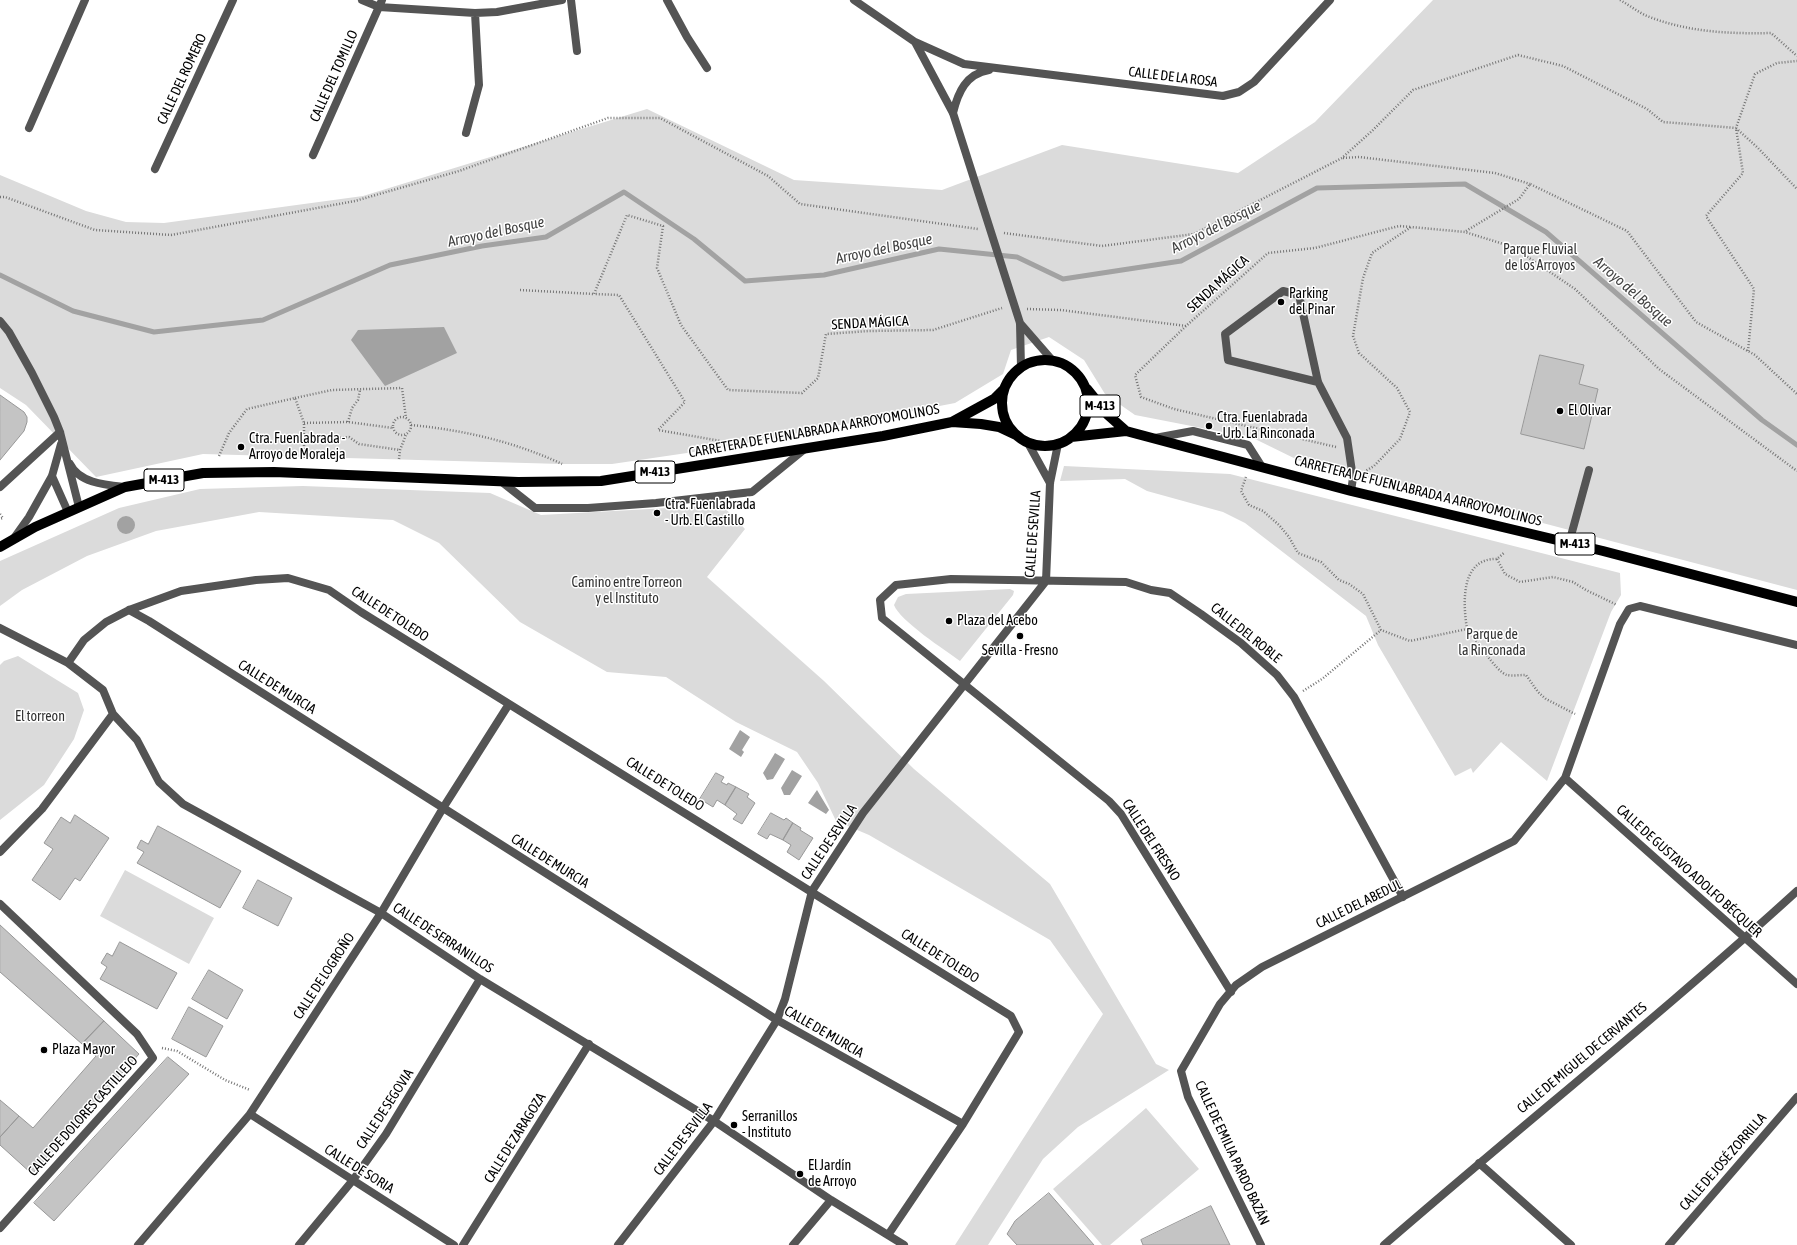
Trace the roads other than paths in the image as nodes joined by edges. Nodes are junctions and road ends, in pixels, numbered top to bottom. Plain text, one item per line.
1 (85, 0) edge
2 (232, 0) edge
3 (362, 0) edge
4 (562, 0) edge
5 (571, 0) edge
6 (667, 0) edge
7 (854, 0) edge
8 (1330, 0) edge
9 (528, 3) edge
10 (381, 4) edge
11 (475, 13) junction
12 (915, 42) junction
13 (577, 51) dead end
14 (707, 68) dead end
15 (998, 68) junction
16 (953, 113) junction
17 (29, 128) dead end
18 (466, 133) dead end
19 (313, 155) dead end
20 (155, 169) dead end
21 (0, 321) edge
22 (1020, 323) junction
23 (1053, 361) junction
24 (1021, 368) junction
25 (1078, 377) junction
26 (1318, 382) junction
27 (1004, 389) junction
28 (952, 422) junction
29 (1126, 431) junction
30 (60, 432) junction
31 (1016, 435) junction
32 (1071, 437) junction
33 (1152, 438) junction
34 (62, 443) junction
35 (1028, 443) junction
36 (1058, 444) junction
37 (806, 448) junction
38 (1262, 467) junction
39 (1589, 470) dead end
40 (52, 476) junction
41 (502, 482) junction
42 (1050, 483) junction
43 (0, 487) edge
44 (125, 487) junction
45 (1351, 491) junction
46 (79, 507) junction
47 (68, 512) junction
48 (14, 538) junction
49 (1569, 543) junction
50 (0, 547) edge
51 (1046, 581) junction
52 (1797, 602) edge
53 (129, 610) junction
54 (2, 633) edge
55 (1797, 645) edge
56 (68, 663) junction
57 (964, 683) junction
58 (509, 704) junction
59 (113, 714) junction
60 (1565, 778) junction
61 (443, 808) junction
62 (0, 852) edge
63 (812, 891) junction
64 (1797, 891) edge
65 (1403, 897) junction
66 (0, 904) edge
67 (381, 913) junction
68 (1745, 939) junction
69 (480, 979) junction
70 (1797, 984) edge
71 (1231, 992) junction
72 (777, 1020) junction
73 (589, 1044) junction
74 (1180, 1071) joint
75 (1797, 1097) edge
76 (250, 1114) junction
77 (714, 1122) junction
78 (962, 1124) junction
79 (1479, 1163) junction
80 (353, 1180) junction
81 (831, 1200) junction
82 (0, 1228) edge
83 (888, 1235) junction
84 (138, 1245) edge
85 (299, 1245) edge
86 (454, 1245) edge
87 (463, 1245) edge
88 (618, 1245) edge
89 (793, 1245) edge
90 (904, 1245) edge
91 (1261, 1245) edge
92 (1384, 1245) edge
93 (1571, 1245) edge
94 (1669, 1245) edge

1 - 17 street
2 - 20 street, CALLE DEL ROMERO
3 - 10 street
4 - 9 street
5 - 13 street
6 - 14 street
7 - 12 street, CALLE DE LA ROSA
8 - 15 street, CALLE DE LA ROSA
9 - 11 street
10 - 11 street
10 - 19 street, CALLE DEL TOMILLO
11 - 18 street
12 - 15 street, CALLE DE LA ROSA
12 - 16 street
15 - 16 street, CALLE DE LA ROSA
16 - 22 street
21 - 30 street
22 - 23 street
22 - 24 street
23 - 24 main road, M-413
23 - 25 main road, M-413
24 - 27 main road, M-413
25 - 29 main road, CARRETERA DE FUENLABRADA A ARROYOMOLINOS / M-413
25 - 32 main road, M-413
26 - 26 street
26 - 45 street
27 - 28 main road, CARRETERA DE FUENLABRADA A ARROYOMOLINOS / M-413
27 - 31 main road, M-413
28 - 31 main road, CARRETERA DE FUENLABRADA A ARROYOMOLINOS / M-413
28 - 37 main road, CARRETERA DE FUENLABRADA A ARROYOMOLINOS / M-413
29 - 32 main road, CARRETERA DE FUENLABRADA A ARROYOMOLINOS / M-413
29 - 33 main road, CARRETERA DE FUENLABRADA A ARROYOMOLINOS / M-413
30 - 34 street
30 - 43 street
31 - 35 main road, M-413
32 - 36 main road, M-413
33 - 38 main road, CARRETERA DE FUENLABRADA A ARROYOMOLINOS / M-413
33 - 38 street
34 - 40 street
34 - 44 street
34 - 46 street
35 - 36 main road, M-413
35 - 42 street
36 - 42 street, CALLE DE SEVILLA
37 - 41 main road, CARRETERA DE FUENLABRADA A ARROYOMOLINOS / M-413
37 - 41 street
38 - 45 main road, CARRETERA DE FUENLABRADA A ARROYOMOLINOS / M-413
39 - 49 street
40 - 47 street
40 - 48 street
41 - 44 main road, CARRETERA DE FUENLABRADA A ARROYOMOLINOS / M-413
42 - 51 street, CALLE DE SEVILLA
44 - 46 main road, CARRETERA DE FUENLABRADA A ARROYOMOLINOS / M-413
45 - 49 main road, CARRETERA DE FUENLABRADA A ARROYOMOLINOS / M-413
46 - 47 main road, CARRETERA DE FUENLABRADA A ARROYOMOLINOS / M-413
47 - 48 main road, CARRETERA DE FUENLABRADA A ARROYOMOLINOS / M-413
48 - 50 main road, CARRETERA DE FUENLABRADA A ARROYOMOLINOS / M-413
49 - 52 main road, CARRETERA DE FUENLABRADA A ARROYOMOLINOS / M-413
51 - 57 street, CALLE DE SEVILLA
51 - 57 street
51 - 65 street, CALLE DEL ROBLE
53 - 56 street, CALLE DE TOLEDO
53 - 58 street, CALLE DE TOLEDO
53 - 61 street, CALLE DE MURCIA
54 - 56 street, CALLE DE SERRANILLOS
55 - 60 street
56 - 59 street, CALLE DE SERRANILLOS
57 - 63 street, CALLE DE SEVILLA
57 - 71 street, CALLE DEL FRESNO
58 - 61 street, CALLE DE LOGROÑO
58 - 63 street, CALLE DE TOLEDO
59 - 62 street
59 - 67 street, CALLE DE SERRANILLOS
60 - 65 street, CALLE DEL ABEDUL
60 - 68 street, CALLE DE GUSTAVO ADOLFO BÉCQUER
61 - 67 street, CALLE DE LOGROÑO
61 - 72 street, CALLE DE MURCIA
63 - 72 street, CALLE DE SEVILLA
63 - 78 street, CALLE DE TOLEDO
64 - 68 street, CALLE DE MIGUEL DE CERVANTES
65 - 71 street, CALLE DEL ABEDUL
66 - 82 street, CALLE DE DOLORES CASTILLEJO
67 - 69 street, CALLE DE SERRANILLOS
67 - 76 street, CALLE DE LOGROÑO
68 - 70 street, CALLE DE GUSTAVO ADOLFO BÉCQUER
68 - 79 street, CALLE DE MIGUEL DE CERVANTES
69 - 73 street, CALLE DE SERRANILLOS
69 - 80 street, CALLE DE SEGOVIA
71 - 74 street, CALLE DEL ABEDUL
72 - 77 street, CALLE DE SEVILLA
72 - 78 street, CALLE DE MURCIA
73 - 77 street, CALLE DE SERRANILLOS
73 - 87 street, CALLE DE ZARAGOZA
74 - 91 street, CALLE DE EMILIA PARDO BAZÁN
75 - 94 street, CALLE DE JOSÉ ZORRILLA
76 - 80 street, CALLE DE SORIA
76 - 84 street, CALLE DE LOGROÑO
77 - 81 street, CALLE DE SERRANILLOS
77 - 88 street, CALLE DE SEVILLA
78 - 83 street, CALLE DE TOLEDO
79 - 92 street, CALLE DE MIGUEL DE CERVANTES
79 - 93 street
80 - 85 street, CALLE DE SEGOVIA
80 - 86 street, CALLE DE SORIA
81 - 83 street, CALLE DE SERRANILLOS
81 - 89 street
83 - 90 street, CALLE DE SERRANILLOS

